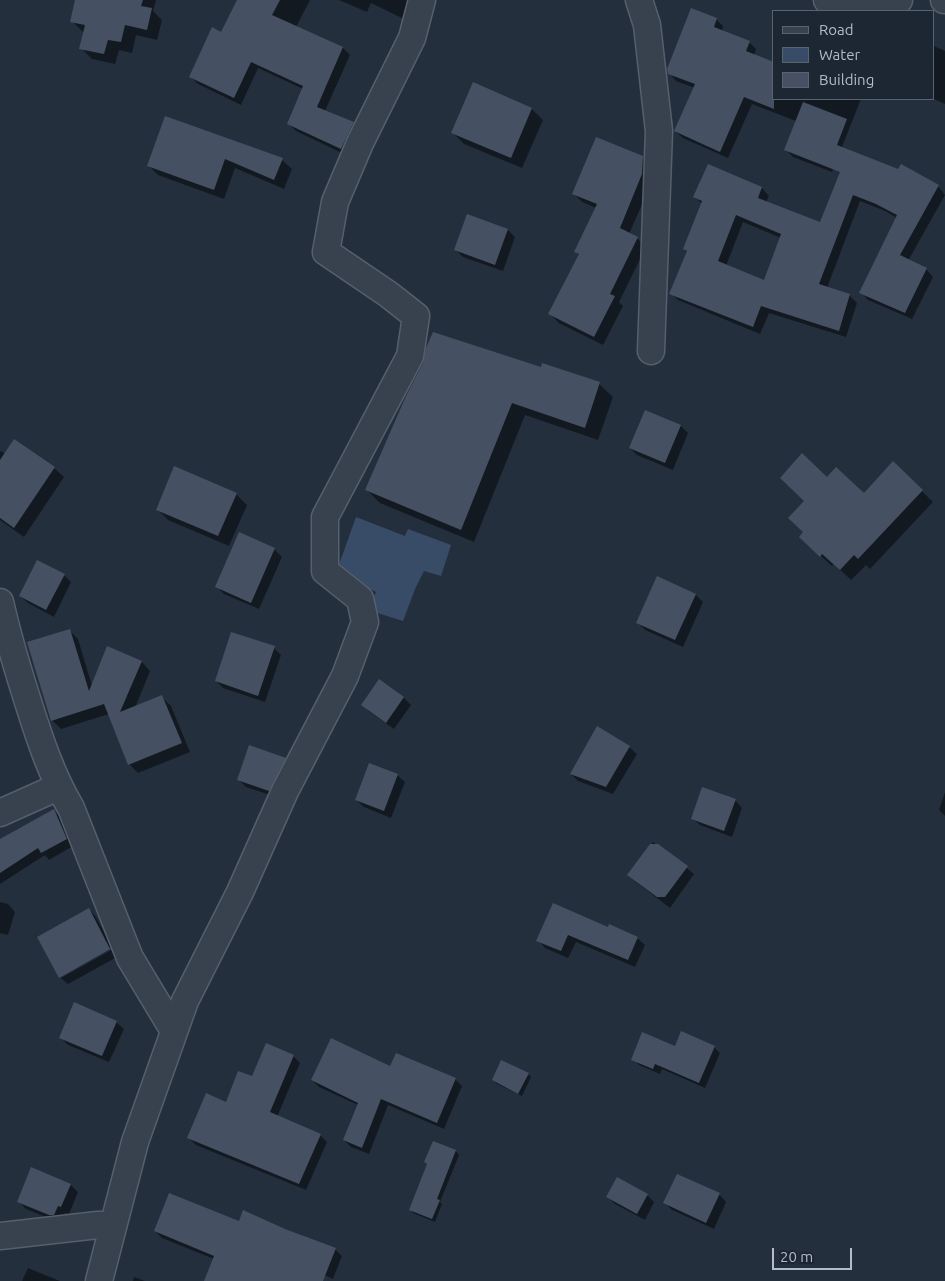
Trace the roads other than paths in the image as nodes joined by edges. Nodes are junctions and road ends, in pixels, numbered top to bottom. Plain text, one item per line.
1 (422, 0) edge
2 (639, 0) edge
3 (827, 0) edge
4 (899, 0) edge
5 (651, 351) dead end
6 (0, 602) edge
7 (58, 787) junction
8 (0, 813) edge
9 (174, 1031) junction
10 (113, 1225) junction
11 (0, 1236) edge
12 (99, 1281) edge

1 - 9 street
2 - 5 street
3 - 4 street
6 - 7 street
7 - 8 street
7 - 9 street
9 - 10 street
10 - 11 street
10 - 12 street

